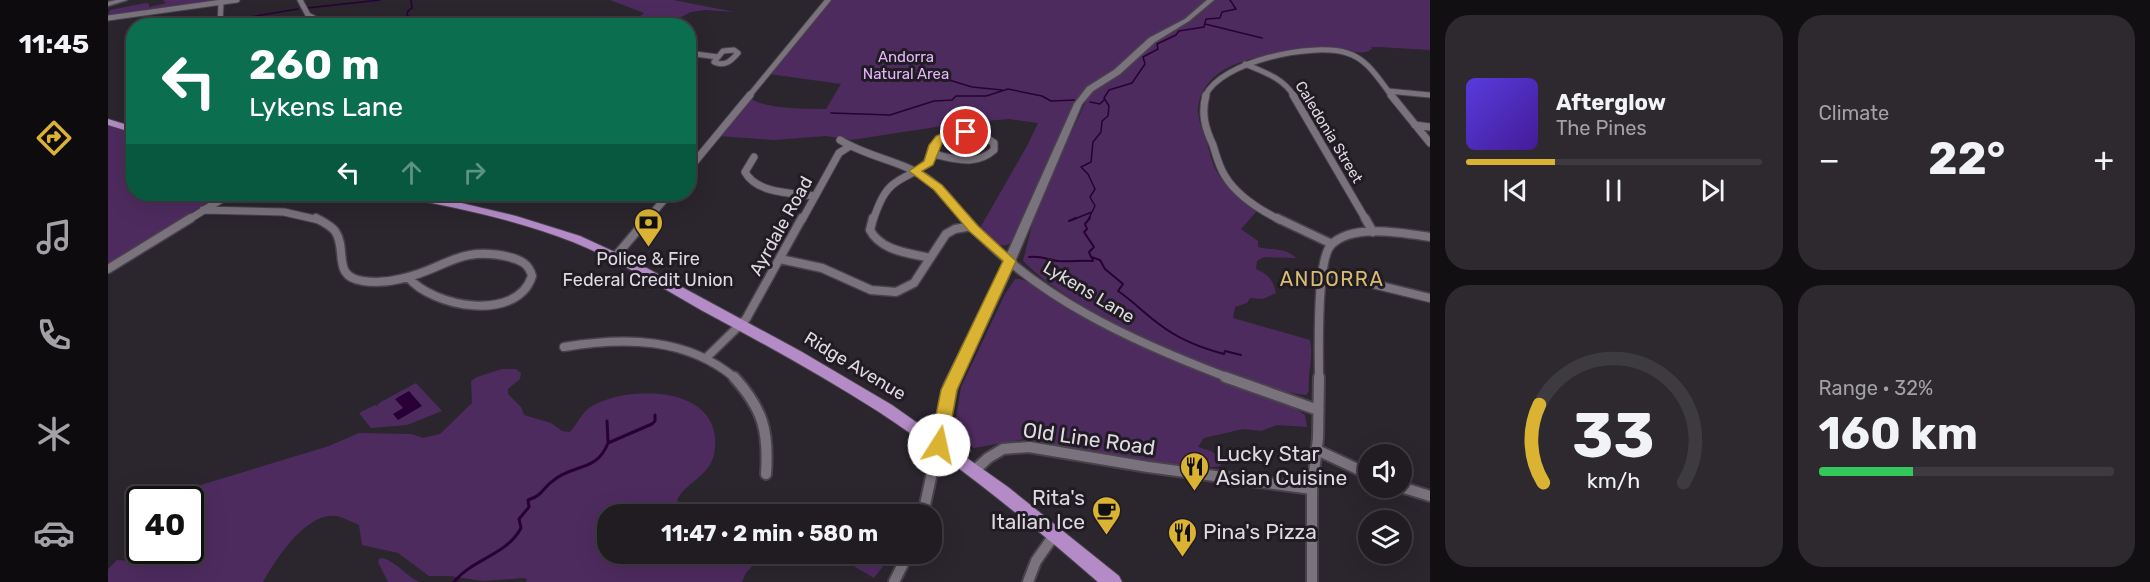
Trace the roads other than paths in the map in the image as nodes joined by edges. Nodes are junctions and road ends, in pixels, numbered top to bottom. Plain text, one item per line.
1 (124, 0) edge
2 (237, 0) edge
3 (300, 0) edge
4 (828, 0) edge
5 (1211, 0) edge
6 (221, 2) junction
7 (109, 5) edge
8 (108, 18) edge
9 (220, 18) edge
10 (313, 18) edge
11 (696, 54) edge
12 (718, 57) dead end
13 (1245, 64) junction
14 (1388, 91) junction
15 (1430, 95) edge
16 (108, 122) edge
17 (1415, 125) junction
18 (1430, 127) edge
19 (126, 128) edge
20 (840, 140) dead end
21 (1430, 143) edge
22 (850, 146) junction
23 (932, 154) junction
24 (754, 157) dead end
25 (696, 160) edge
26 (914, 171) junction
27 (815, 196) junction
28 (218, 201) edge
29 (436, 201) edge
30 (663, 201) edge
31 (206, 208) junction
32 (972, 226) junction
33 (1373, 232) junction
34 (1430, 237) edge
35 (1332, 244) junction
36 (614, 258) junction
37 (930, 258) junction
38 (780, 259) junction
39 (1010, 261) junction
40 (108, 269) edge
41 (1324, 272) junction
42 (408, 277) junction
43 (1430, 298) edge
44 (741, 325) junction
45 (564, 347) dead end
46 (706, 358) junction
47 (1318, 410) junction
48 (939, 445) junction
49 (1317, 450) junction
50 (1358, 469) edge
51 (974, 471) junction
52 (766, 474) dead end
53 (1312, 489) junction
54 (1412, 490) edge
55 (1430, 496) edge
56 (925, 504) edge
57 (1055, 534) junction
58 (903, 564) edge
59 (894, 582) edge
60 (1028, 582) edge
61 (1112, 582) edge
62 (1312, 582) edge

1 - 7 street
2 - 6 street
3 - 10 street
4 - 25 street
5 - 39 street
6 - 8 street
6 - 9 street
11 - 12 street
13 - 14 street
13 - 33 street, Caledonia Street
13 - 35 street
14 - 15 street
14 - 17 street
16 - 19 main road
17 - 18 street
17 - 21 street
20 - 22 street, Lykens Lane
22 - 26 street, Lykens Lane
22 - 27 street, Ayrdale Road
23 - 23 street
23 - 26 street
24 - 27 street
26 - 32 street, Lykens Lane
26 - 37 street
27 - 38 street, Ayrdale Road
28 - 31 street
29 - 36 main road, Ridge Avenue
30 - 36 street
31 - 40 street
31 - 42 street
32 - 37 street
32 - 39 street, Lykens Lane
33 - 34 street
33 - 35 street
35 - 41 street
36 - 44 main road, Ridge Avenue
37 - 38 street
38 - 44 street, Ayrdale Road
39 - 47 street, Lykens Lane
39 - 48 street
41 - 43 street
41 - 47 street
42 - 42 street
44 - 46 street, Ayrdale Road
44 - 48 main road, Ridge Avenue
45 - 46 street
46 - 52 street
47 - 49 street
48 - 51 main road, Ridge Avenue
48 - 56 street
49 - 50 street
49 - 53 street
51 - 53 street, Old Line Road
51 - 57 main road, Ridge Avenue
53 - 62 street
54 - 55 street
57 - 60 street
57 - 61 main road, Ridge Avenue
58 - 59 street

